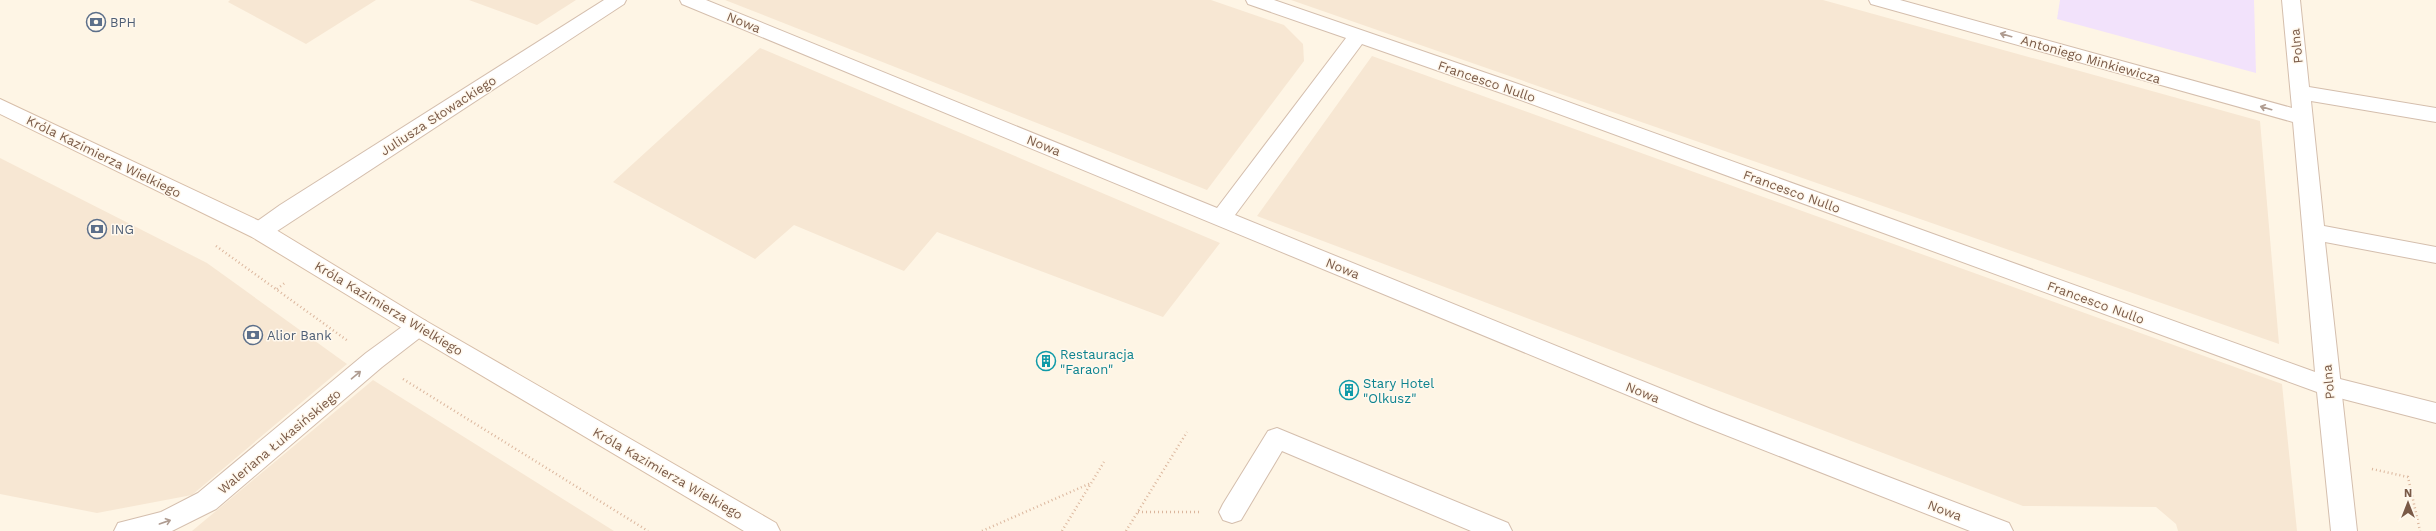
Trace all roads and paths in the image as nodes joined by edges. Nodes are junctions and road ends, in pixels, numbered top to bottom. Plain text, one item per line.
1 (617, 0) edge
2 (689, 0) edge
3 (1255, 0) edge
4 (1878, 0) edge
5 (2291, 0) edge
6 (1358, 36) junction
7 (2300, 92) junction
8 (0, 106) edge
9 (2436, 115) edge
10 (2303, 118) junction
11 (1221, 218) junction
12 (260, 231) junction
13 (2315, 232) junction
14 (210, 242) dead end
15 (2436, 255) edge
16 (418, 327) junction
17 (350, 342) dead end
18 (401, 377) dead end
19 (2328, 386) junction
20 (2436, 413) edge
21 (1187, 432) dead end
22 (1104, 462) dead end
23 (2367, 468) dead end
24 (1091, 483) junction
25 (1138, 512) junction
26 (1232, 512) joint
27 (127, 531) edge
28 (648, 531) edge
29 (767, 531) edge
30 (982, 531) edge
31 (1062, 531) edge
32 (1126, 531) edge
33 (1498, 531) edge
34 (2000, 531) edge
35 (2344, 531) edge
36 (2420, 531) edge

1 - 12 street, Juliusza Słowackiego
2 - 11 street, Nowa
3 - 6 street, Francesco Nullo
10 -> 4 street, Antoniego Minkiewicza
5 - 7 street, Polna
6 - 11 street
6 - 19 street, Francesco Nullo
7 - 9 street
7 - 10 street, Polna
8 - 12 street, Króla Kazimierza Wielkiego
10 - 13 street, Polna
11 - 34 street, Nowa
12 - 16 street, Króla Kazimierza Wielkiego
13 - 15 street
13 - 19 street, Polna
14 - 17 path
27 -> 16 street, Waleriana Łukasińskiego
16 - 29 street, Króla Kazimierza Wielkiego
18 - 28 path
19 - 20 street, Francesco Nullo
19 - 35 street, Polna
21 - 25 path
22 - 24 path
23 - 36 path
24 - 30 path
24 - 31 path
25 - 26 path
25 - 32 path
26 - 33 street

